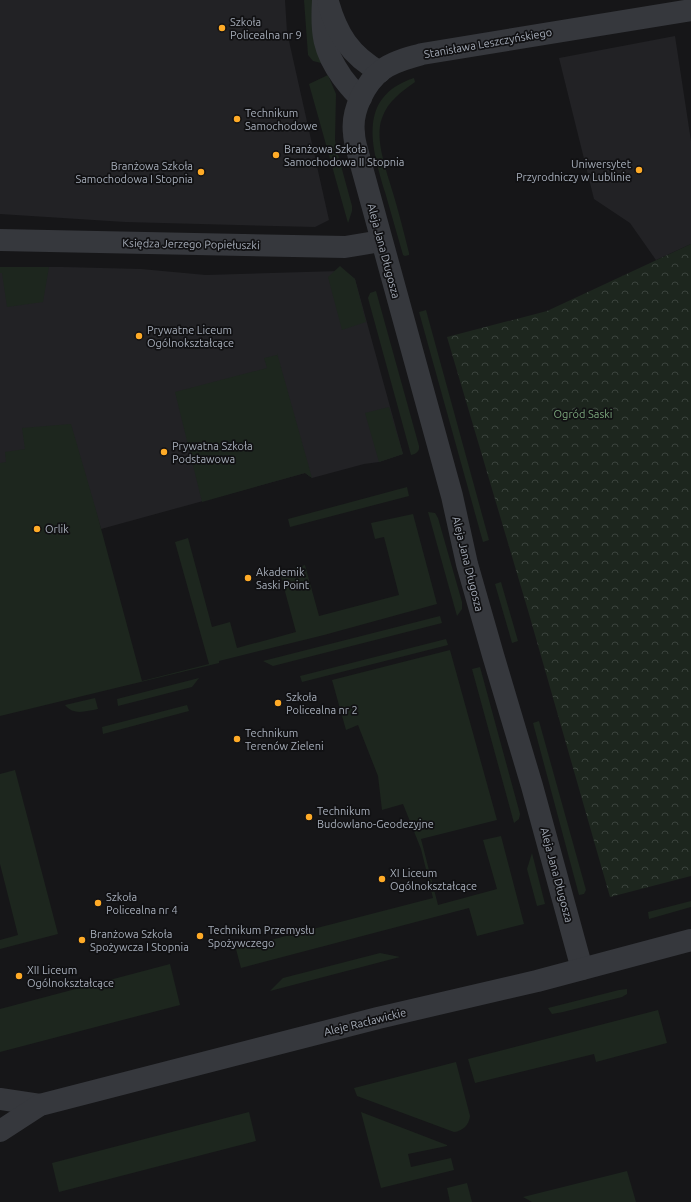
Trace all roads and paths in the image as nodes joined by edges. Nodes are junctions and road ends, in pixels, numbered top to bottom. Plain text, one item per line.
1 (323, 0) edge
2 (327, 0) edge
3 (691, 10) edge
4 (380, 72) junction
5 (361, 98) junction
6 (359, 157) joint
7 (0, 240) edge
8 (381, 241) junction
9 (691, 940) edge
10 (582, 969) junction
11 (0, 1099) edge
12 (40, 1105) junction
13 (0, 1131) edge

1 - 5 street
2 - 4 street
3 - 4 street, Stanisława Leszczyńskiego
4 - 5 street, Stanisława Leszczyńskiego
5 - 6 street, Stanisława Leszczyńskiego
6 - 8 street, Aleja Jana Długosza
7 - 8 street, Księdza Jerzego Popiełuszki
8 - 10 street, Aleja Jana Długosza
9 - 10 street, Aleje Racławickie
10 - 12 street, Aleje Racławickie
11 - 12 street, Aleje Racławickie
12 - 13 street, Aleje Racławickie

